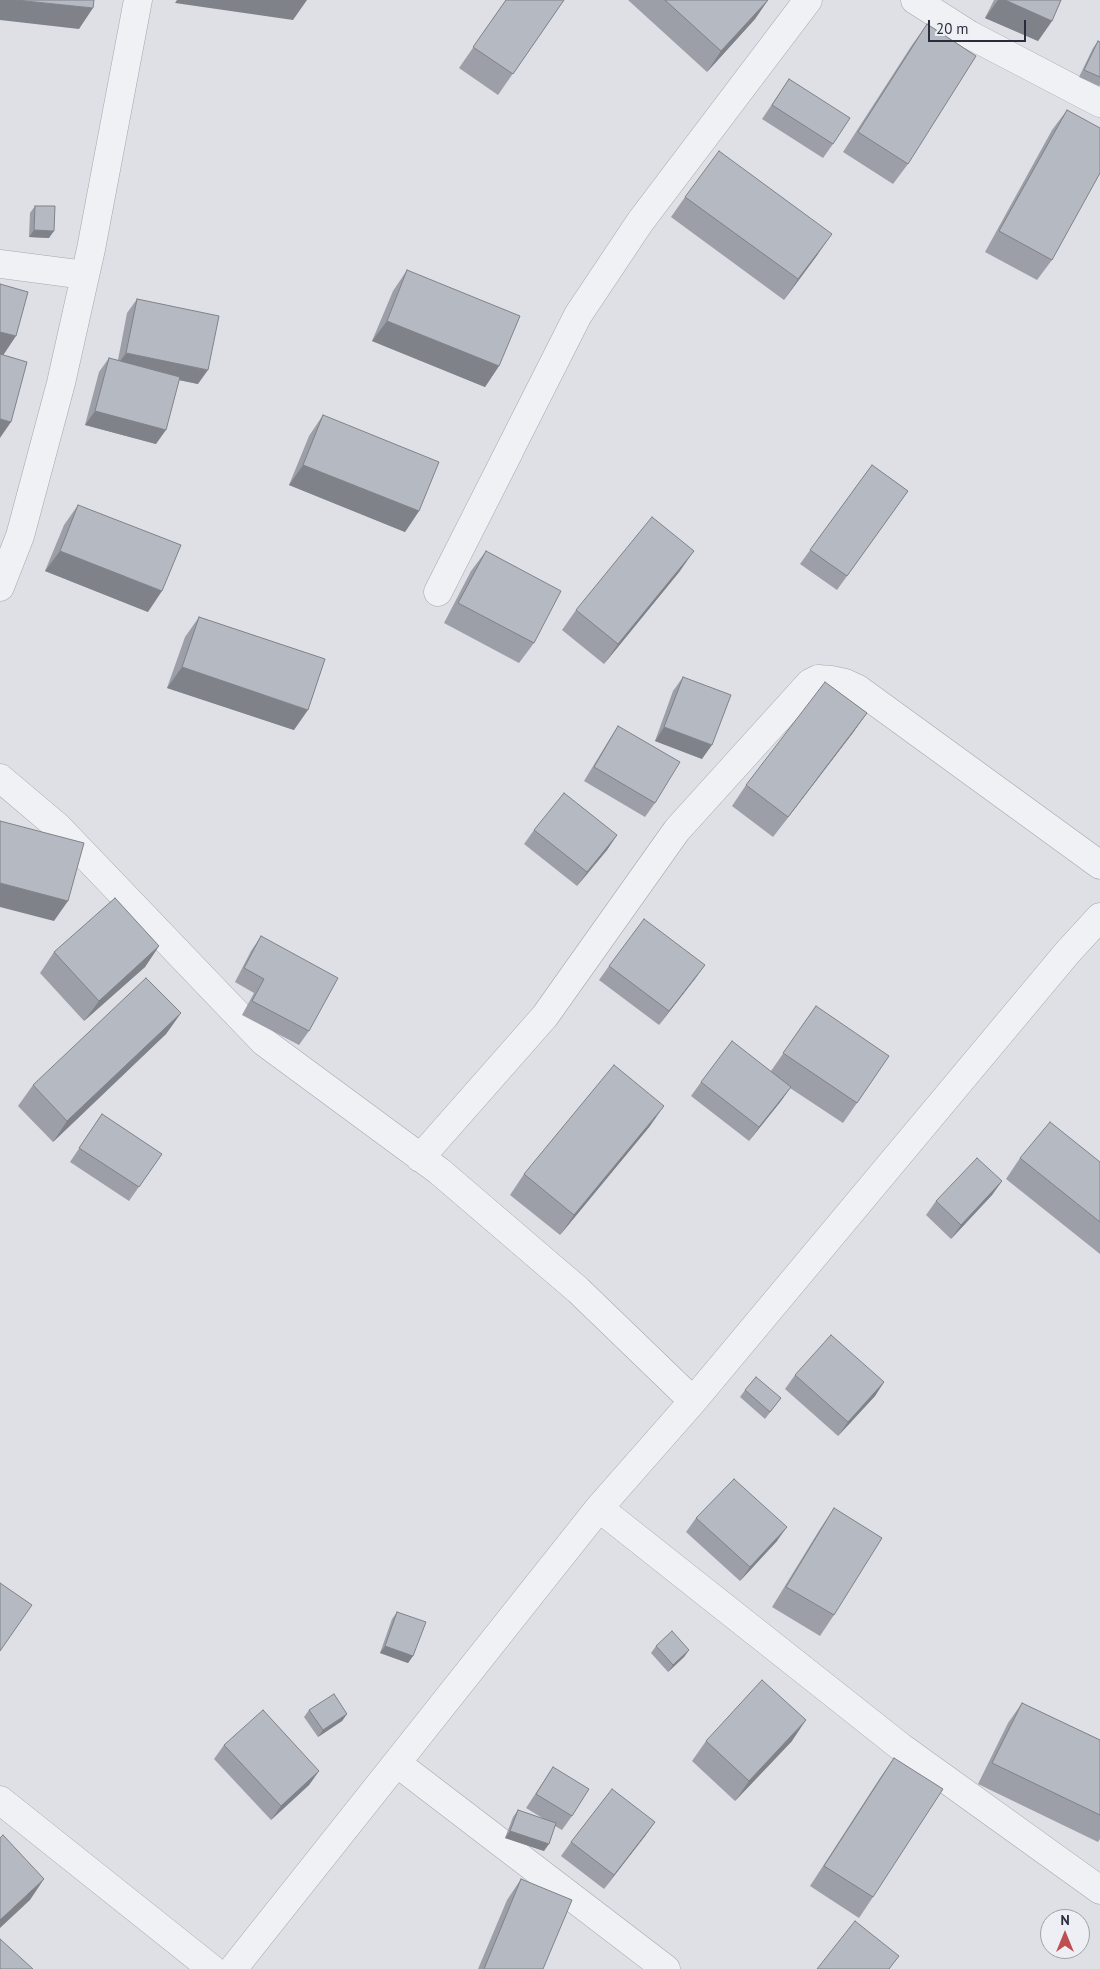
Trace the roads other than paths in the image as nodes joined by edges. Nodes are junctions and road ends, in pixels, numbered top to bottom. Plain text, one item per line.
1 (138, 0) edge
2 (808, 0) edge
3 (915, 0) edge
4 (1100, 103) edge
5 (0, 264) edge
6 (85, 275) junction
7 (509, 452) dead end
8 (477, 525) dead end
9 (0, 587) edge
10 (438, 592) junction
11 (0, 778) edge
12 (1100, 865) edge
13 (1100, 916) edge
14 (420, 1158) junction
15 (694, 1401) junction
16 (599, 1508) junction
17 (398, 1764) junction
18 (0, 1800) edge
19 (1100, 1890) edge
20 (212, 1969) edge
21 (233, 1969) edge
22 (666, 1969) edge

1 - 6 street
2 - 10 street
3 - 4 street
5 - 6 street
6 - 9 street
7 - 10 street
8 - 10 street
11 - 14 street
12 - 14 street
13 - 15 street
14 - 15 street
15 - 16 street
16 - 17 street
16 - 19 street
17 - 21 street
17 - 22 street
18 - 20 street

